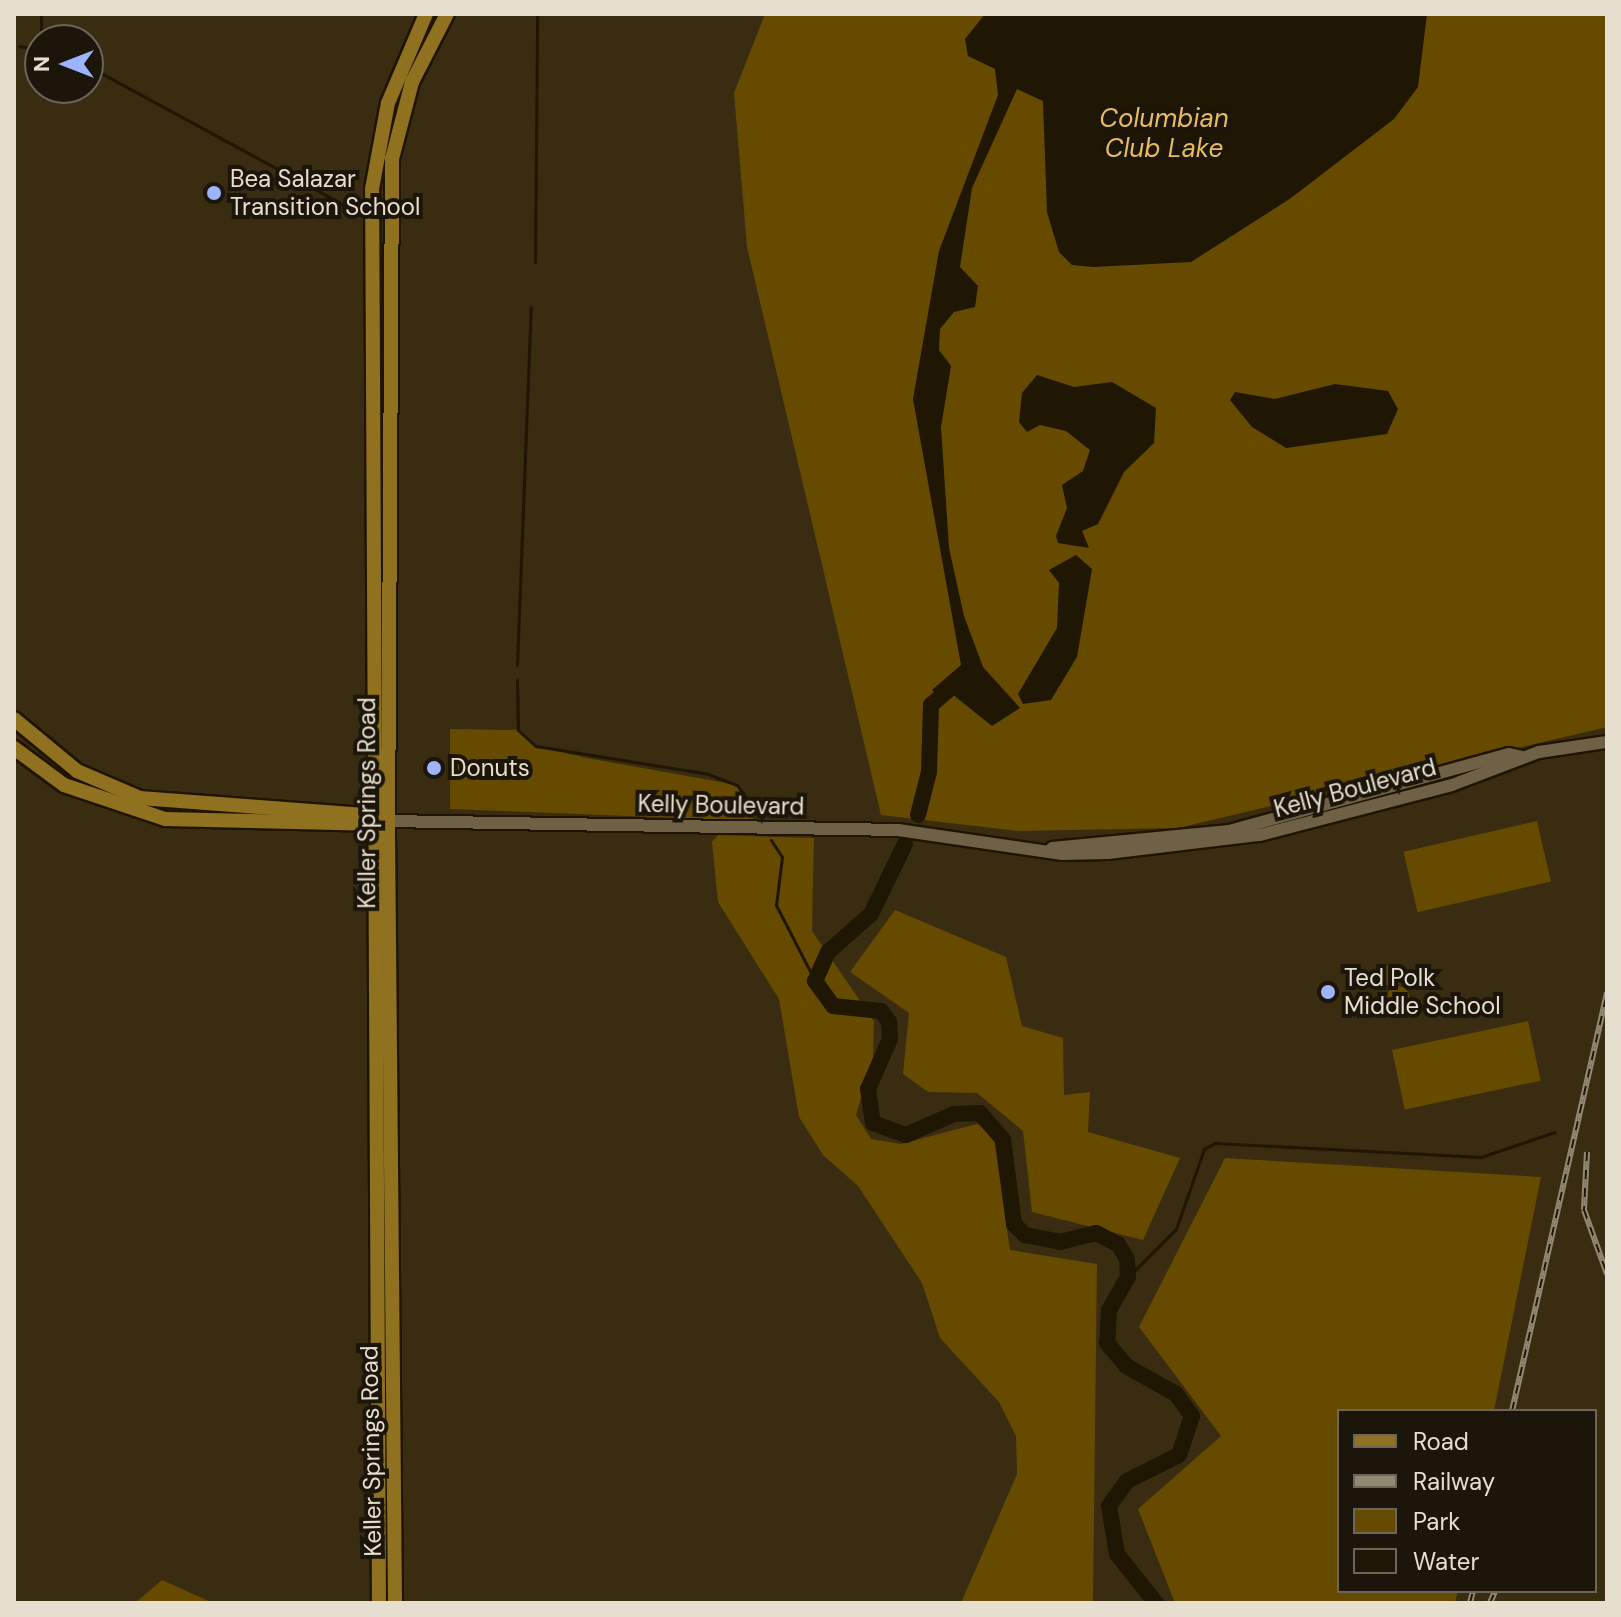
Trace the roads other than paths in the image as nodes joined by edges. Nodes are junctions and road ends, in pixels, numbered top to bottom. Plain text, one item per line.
1 (426, 14) edge
2 (447, 14) edge
3 (373, 479) junction
4 (390, 479) junction
5 (14, 719) edge
6 (1607, 742) edge
7 (14, 748) edge
8 (374, 811) junction
9 (245, 816) junction
10 (381, 824) junction
11 (379, 1603) edge
12 (395, 1603) edge

1 - 3 main road, Keller Springs Road
2 - 4 main road, Keller Springs Road
3 - 4 main road
3 - 8 main road, Keller Springs Road
4 - 10 main road, Keller Springs Road
5 - 9 main road, Kelly Boulevard
6 - 10 street, Kelly Boulevard
7 - 9 main road, Kelly Boulevard
8 - 9 main road, Kelly Boulevard
8 - 10 main road
9 - 10 main road, Kelly Boulevard
10 - 11 main road, Keller Springs Road
10 - 12 main road, Keller Springs Road

